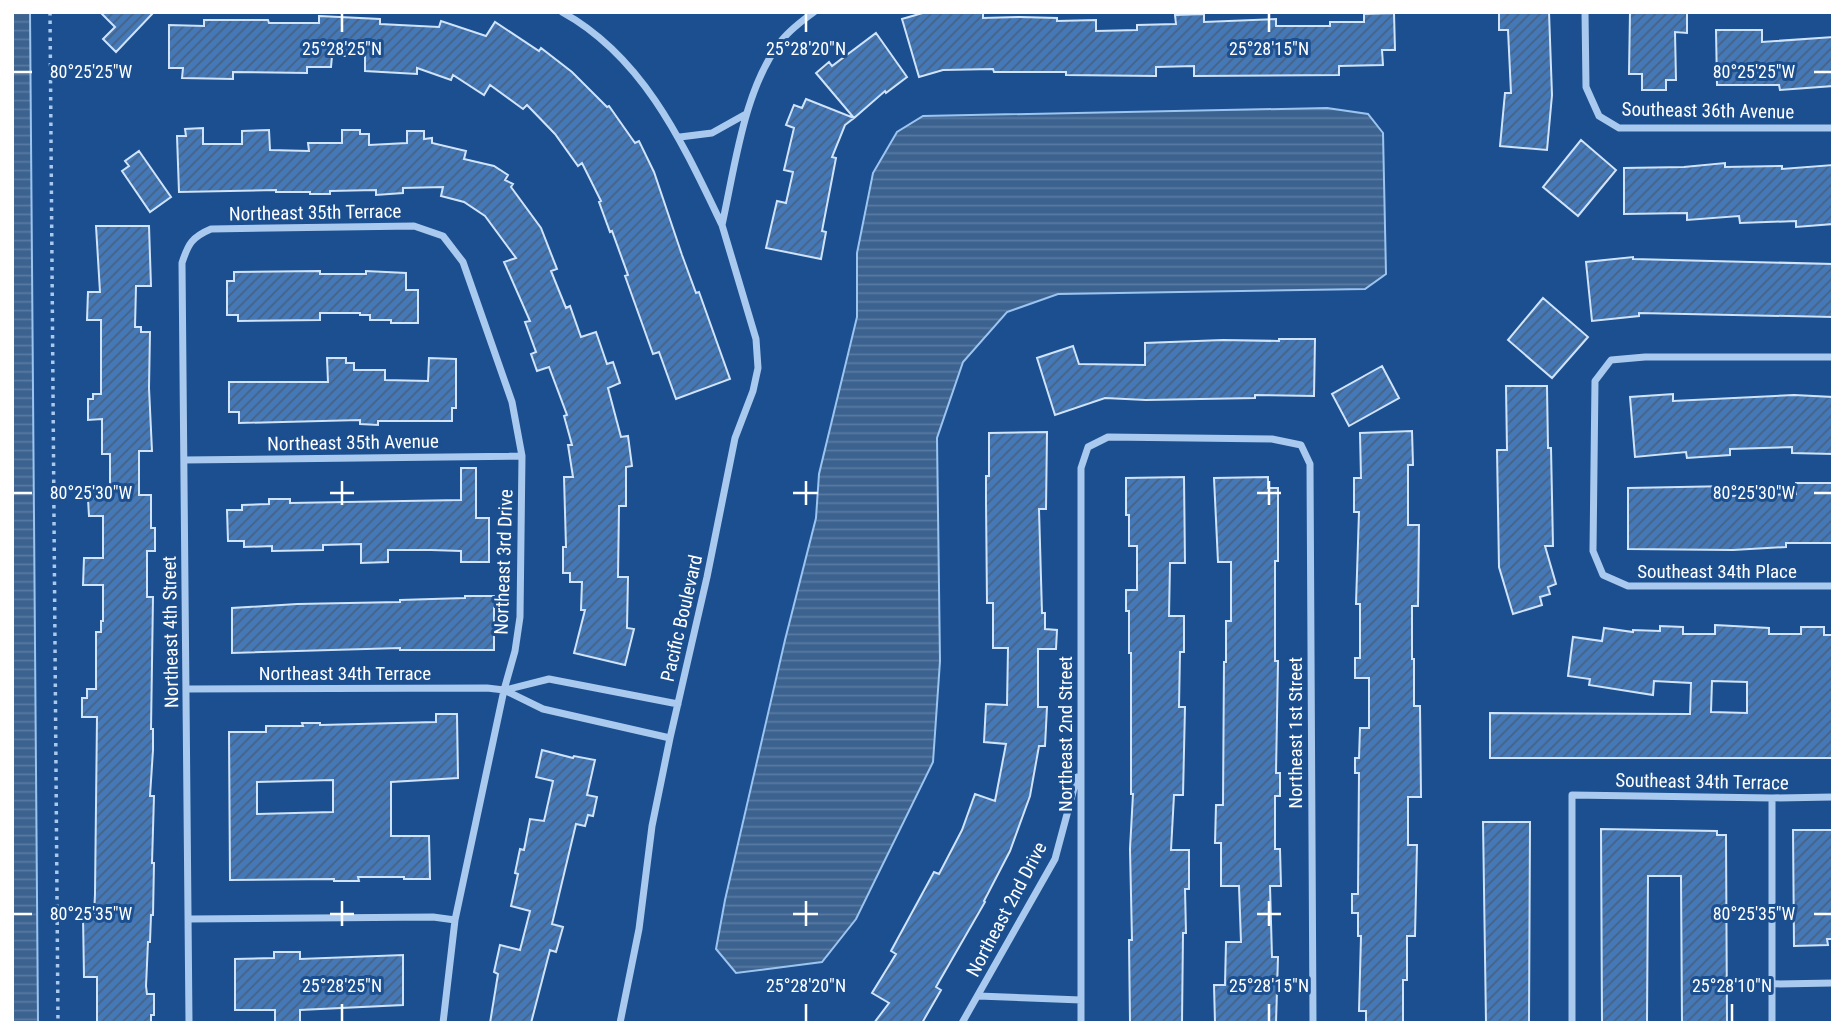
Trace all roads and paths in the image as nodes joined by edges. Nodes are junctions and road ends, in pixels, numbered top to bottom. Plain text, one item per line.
1 (50, 12) edge
2 (562, 12) edge
3 (814, 12) edge
4 (1586, 12) edge
5 (577, 16) edge
6 (805, 16) edge
7 (746, 114) junction
8 (1833, 128) edge
9 (680, 137) junction
10 (722, 225) junction
11 (443, 236) joint
12 (189, 242) joint
13 (1833, 357) edge
14 (1088, 447) joint
15 (522, 456) junction
16 (184, 460) junction
17 (1833, 586) edge
18 (186, 689) junction
19 (504, 690) junction
20 (678, 704) junction
21 (670, 738) junction
22 (1080, 766) junction
23 (1833, 797) edge
24 (1772, 798) junction
25 (189, 919) junction
26 (455, 920) junction
27 (1833, 983) edge
28 (1772, 984) junction
29 (978, 996) junction
30 (1081, 1000) junction
31 (58, 1023) edge
32 (189, 1023) edge
33 (443, 1023) edge
34 (620, 1023) edge
35 (962, 1023) edge
36 (1081, 1023) edge
37 (1313, 1023) edge
38 (1572, 1023) edge
39 (1772, 1023) edge

1 - 31 path
2 - 5 street, Pacific Boulevard
3 - 6 street
4 - 8 street, Southeast 36th Avenue
5 - 9 street, Pacific Boulevard
6 - 7 street
7 - 9 street
7 - 10 street
9 - 10 street, Pacific Boulevard
10 - 20 street, Pacific Boulevard
11 - 12 street, Northeast 35th Terrace
11 - 15 street, Northeast 3rd Drive
12 - 16 street, Northeast 4th Street
13 - 17 street, Southeast 34th Place
14 - 22 street, Northeast 2nd Street
14 - 37 street, Northeast 1st Street
15 - 16 street, Northeast 35th Avenue
15 - 19 street, Northeast 3rd Drive
16 - 18 street, Northeast 4th Street
18 - 19 street, Northeast 34th Terrace
18 - 25 street, Northeast 4th Street
19 - 20 street, Northeast 34th Terrace
19 - 21 street, Northeast 34th Terrace
19 - 26 street, Northeast 3rd Drive
20 - 21 street, Pacific Boulevard
21 - 34 street, Pacific Boulevard
22 - 29 street, Northeast 2nd Drive
22 - 30 street, Northeast 2nd Street
23 - 24 street, Southeast 34th Terrace
24 - 28 street
24 - 38 street, Southeast 34th Terrace
25 - 26 street
25 - 32 street, Northeast 4th Street
26 - 33 street, Northeast 3rd Drive
27 - 28 street
28 - 39 street
29 - 30 street
29 - 35 street, Northeast 2nd Drive
30 - 36 street, Northeast 2nd Street

